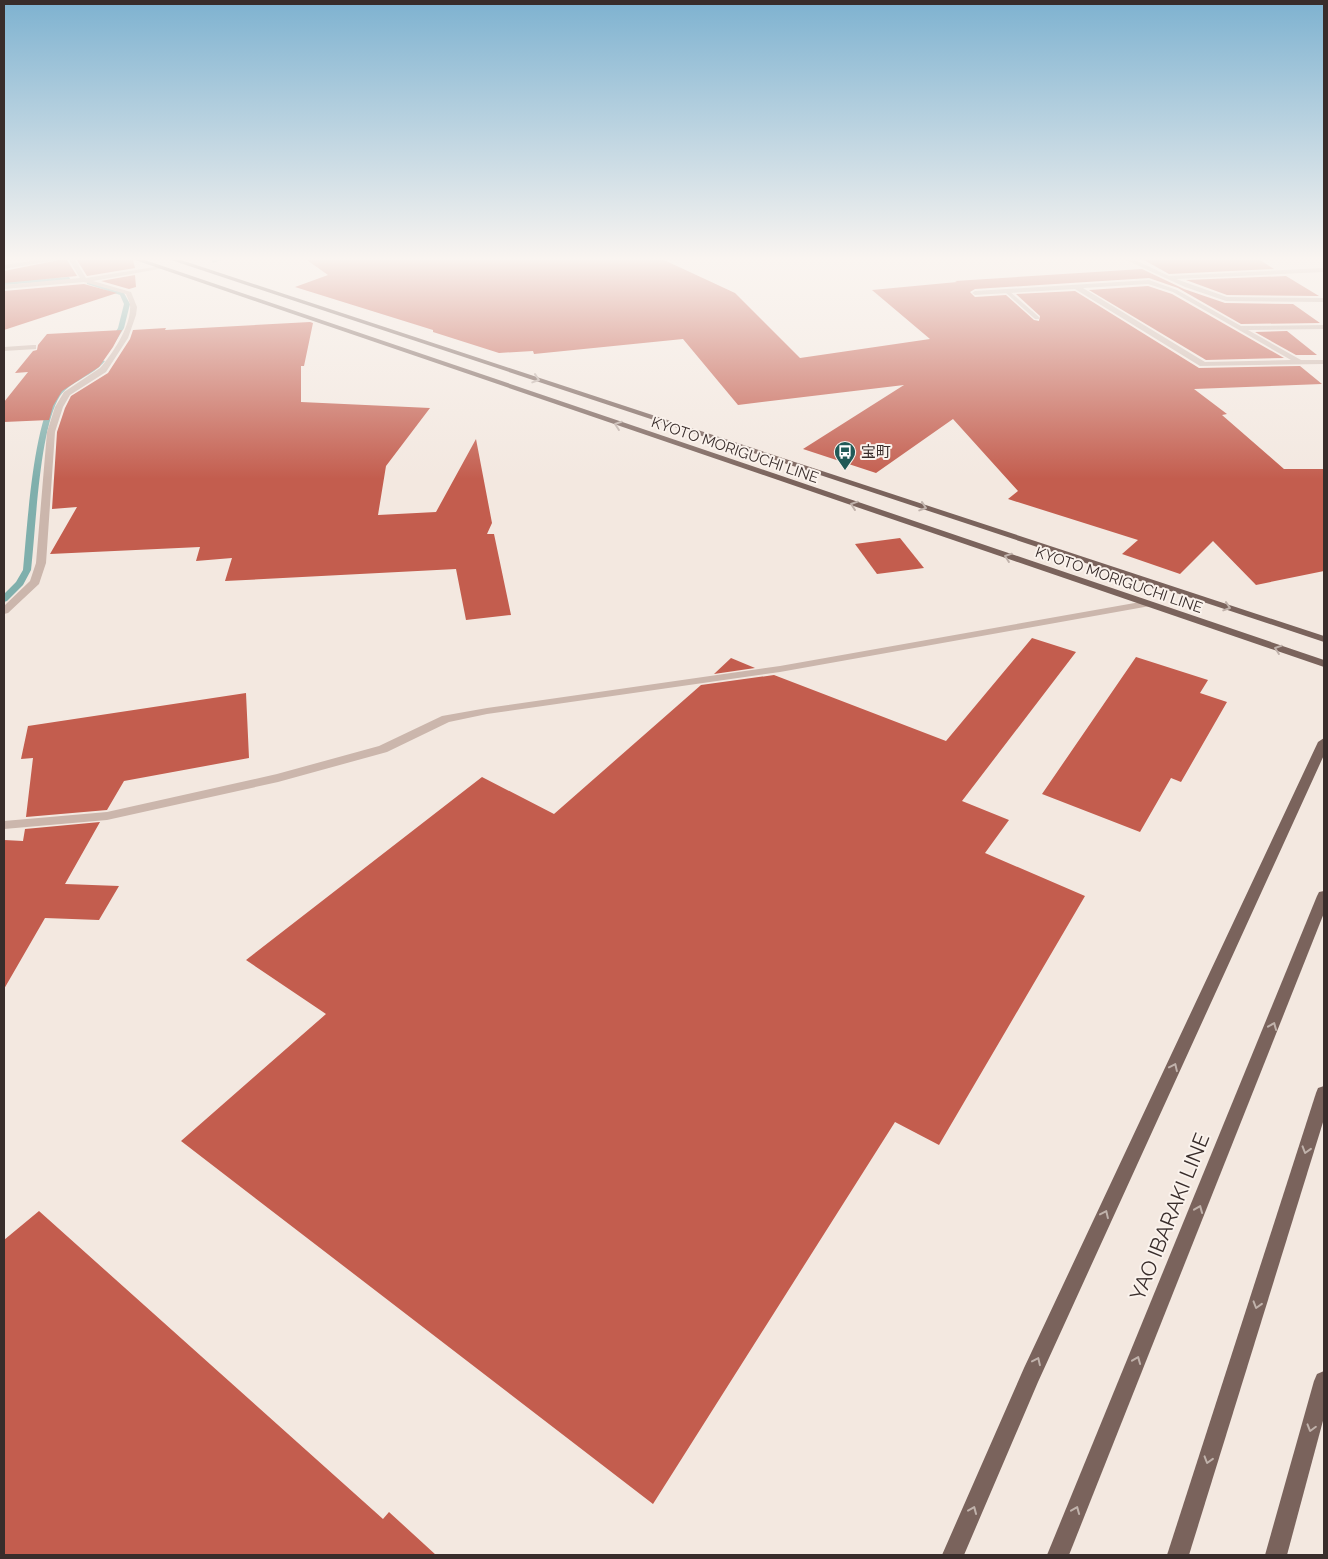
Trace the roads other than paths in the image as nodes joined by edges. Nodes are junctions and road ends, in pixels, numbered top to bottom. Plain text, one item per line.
1 (126, 333) edge
2 (351, 333) edge
3 (395, 333) edge
4 (1152, 333) edge
5 (1248, 333) edge
6 (33, 347) dead end
7 (4, 349) edge
8 (1299, 362) junction
9 (1324, 362) edge
10 (1146, 604) junction
11 (4, 611) edge
12 (1324, 639) edge
13 (1324, 664) edge
14 (1324, 742) edge
15 (4, 825) edge
16 (1324, 896) edge
17 (1322, 1098) edge
18 (1324, 1381) edge
19 (953, 1555) edge
20 (1058, 1555) edge
21 (1178, 1555) edge
22 (1276, 1555) edge

1 - 11 street
10 -> 2 main road, KYOTO MORIGUCHI LINE
3 -> 12 main road, KYOTO MORIGUCHI LINE
4 - 8 street
5 - 8 street
6 - 7 street
8 - 9 street
13 -> 10 main road, KYOTO MORIGUCHI LINE
10 - 15 street
19 -> 14 main road
20 -> 16 main road, YAO IBARAKI LINE
17 -> 21 main road
18 -> 22 main road

